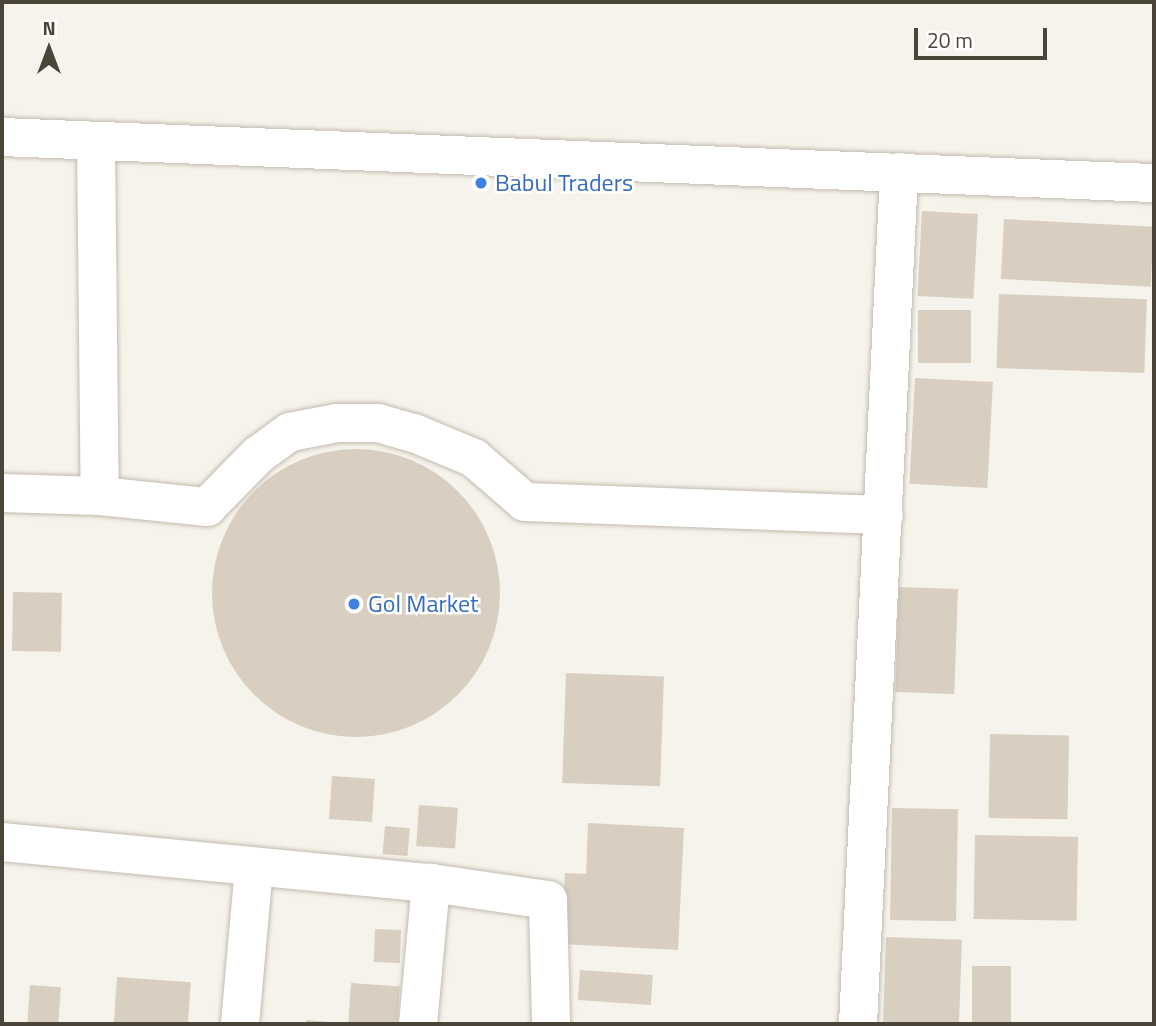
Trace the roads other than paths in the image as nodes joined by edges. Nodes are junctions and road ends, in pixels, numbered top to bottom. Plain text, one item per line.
1 (2, 136) edge
2 (96, 141) junction
3 (899, 172) junction
4 (1154, 183) edge
5 (2, 493) edge
6 (100, 496) junction
7 (884, 515) junction
8 (2, 842) edge
9 (254, 867) junction
10 (430, 883) junction
11 (240, 1024) edge
12 (418, 1024) edge
13 (551, 1024) edge
14 (858, 1024) edge

1 - 2 street
2 - 3 street
2 - 6 street
3 - 4 street
3 - 7 street
5 - 6 street
6 - 7 street
7 - 14 street
8 - 9 street
9 - 10 street
9 - 11 street
10 - 12 street
10 - 13 street

